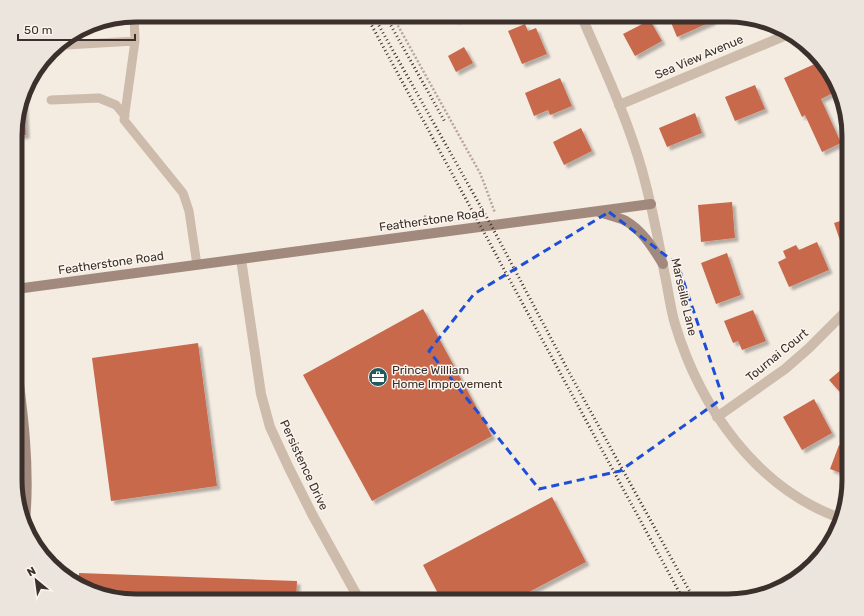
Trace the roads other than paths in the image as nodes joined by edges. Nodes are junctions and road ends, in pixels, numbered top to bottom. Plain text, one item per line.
1 (134, 22) edge
2 (584, 22) edge
3 (783, 36) edge
4 (135, 41) junction
5 (68, 45) edge
6 (51, 100) dead end
7 (619, 105) junction
8 (125, 116) junction
9 (651, 204) junction
10 (595, 211) junction
11 (240, 259) junction
12 (663, 264) junction
13 (197, 265) junction
14 (22, 288) edge
15 (842, 315) edge
16 (22, 416) edge
17 (717, 417) junction
18 (25, 506) edge
19 (836, 516) edge
20 (356, 594) edge

1 - 4 lane
2 - 7 street
3 - 7 street, Sea View Avenue
4 - 5 lane
4 - 8 lane
6 - 8 lane
7 - 9 street
8 - 13 lane
9 - 10 street, Featherstone Road
9 - 12 street, Marseille Lane
10 - 11 street, Featherstone Road
10 - 12 street
11 - 13 street, Featherstone Road
11 - 20 street, Persistence Drive
12 - 17 street, Marseille Lane
13 - 14 street, Featherstone Road
15 - 17 street, Tournai Court
16 - 18 street
17 - 19 street, Marseille Lane

